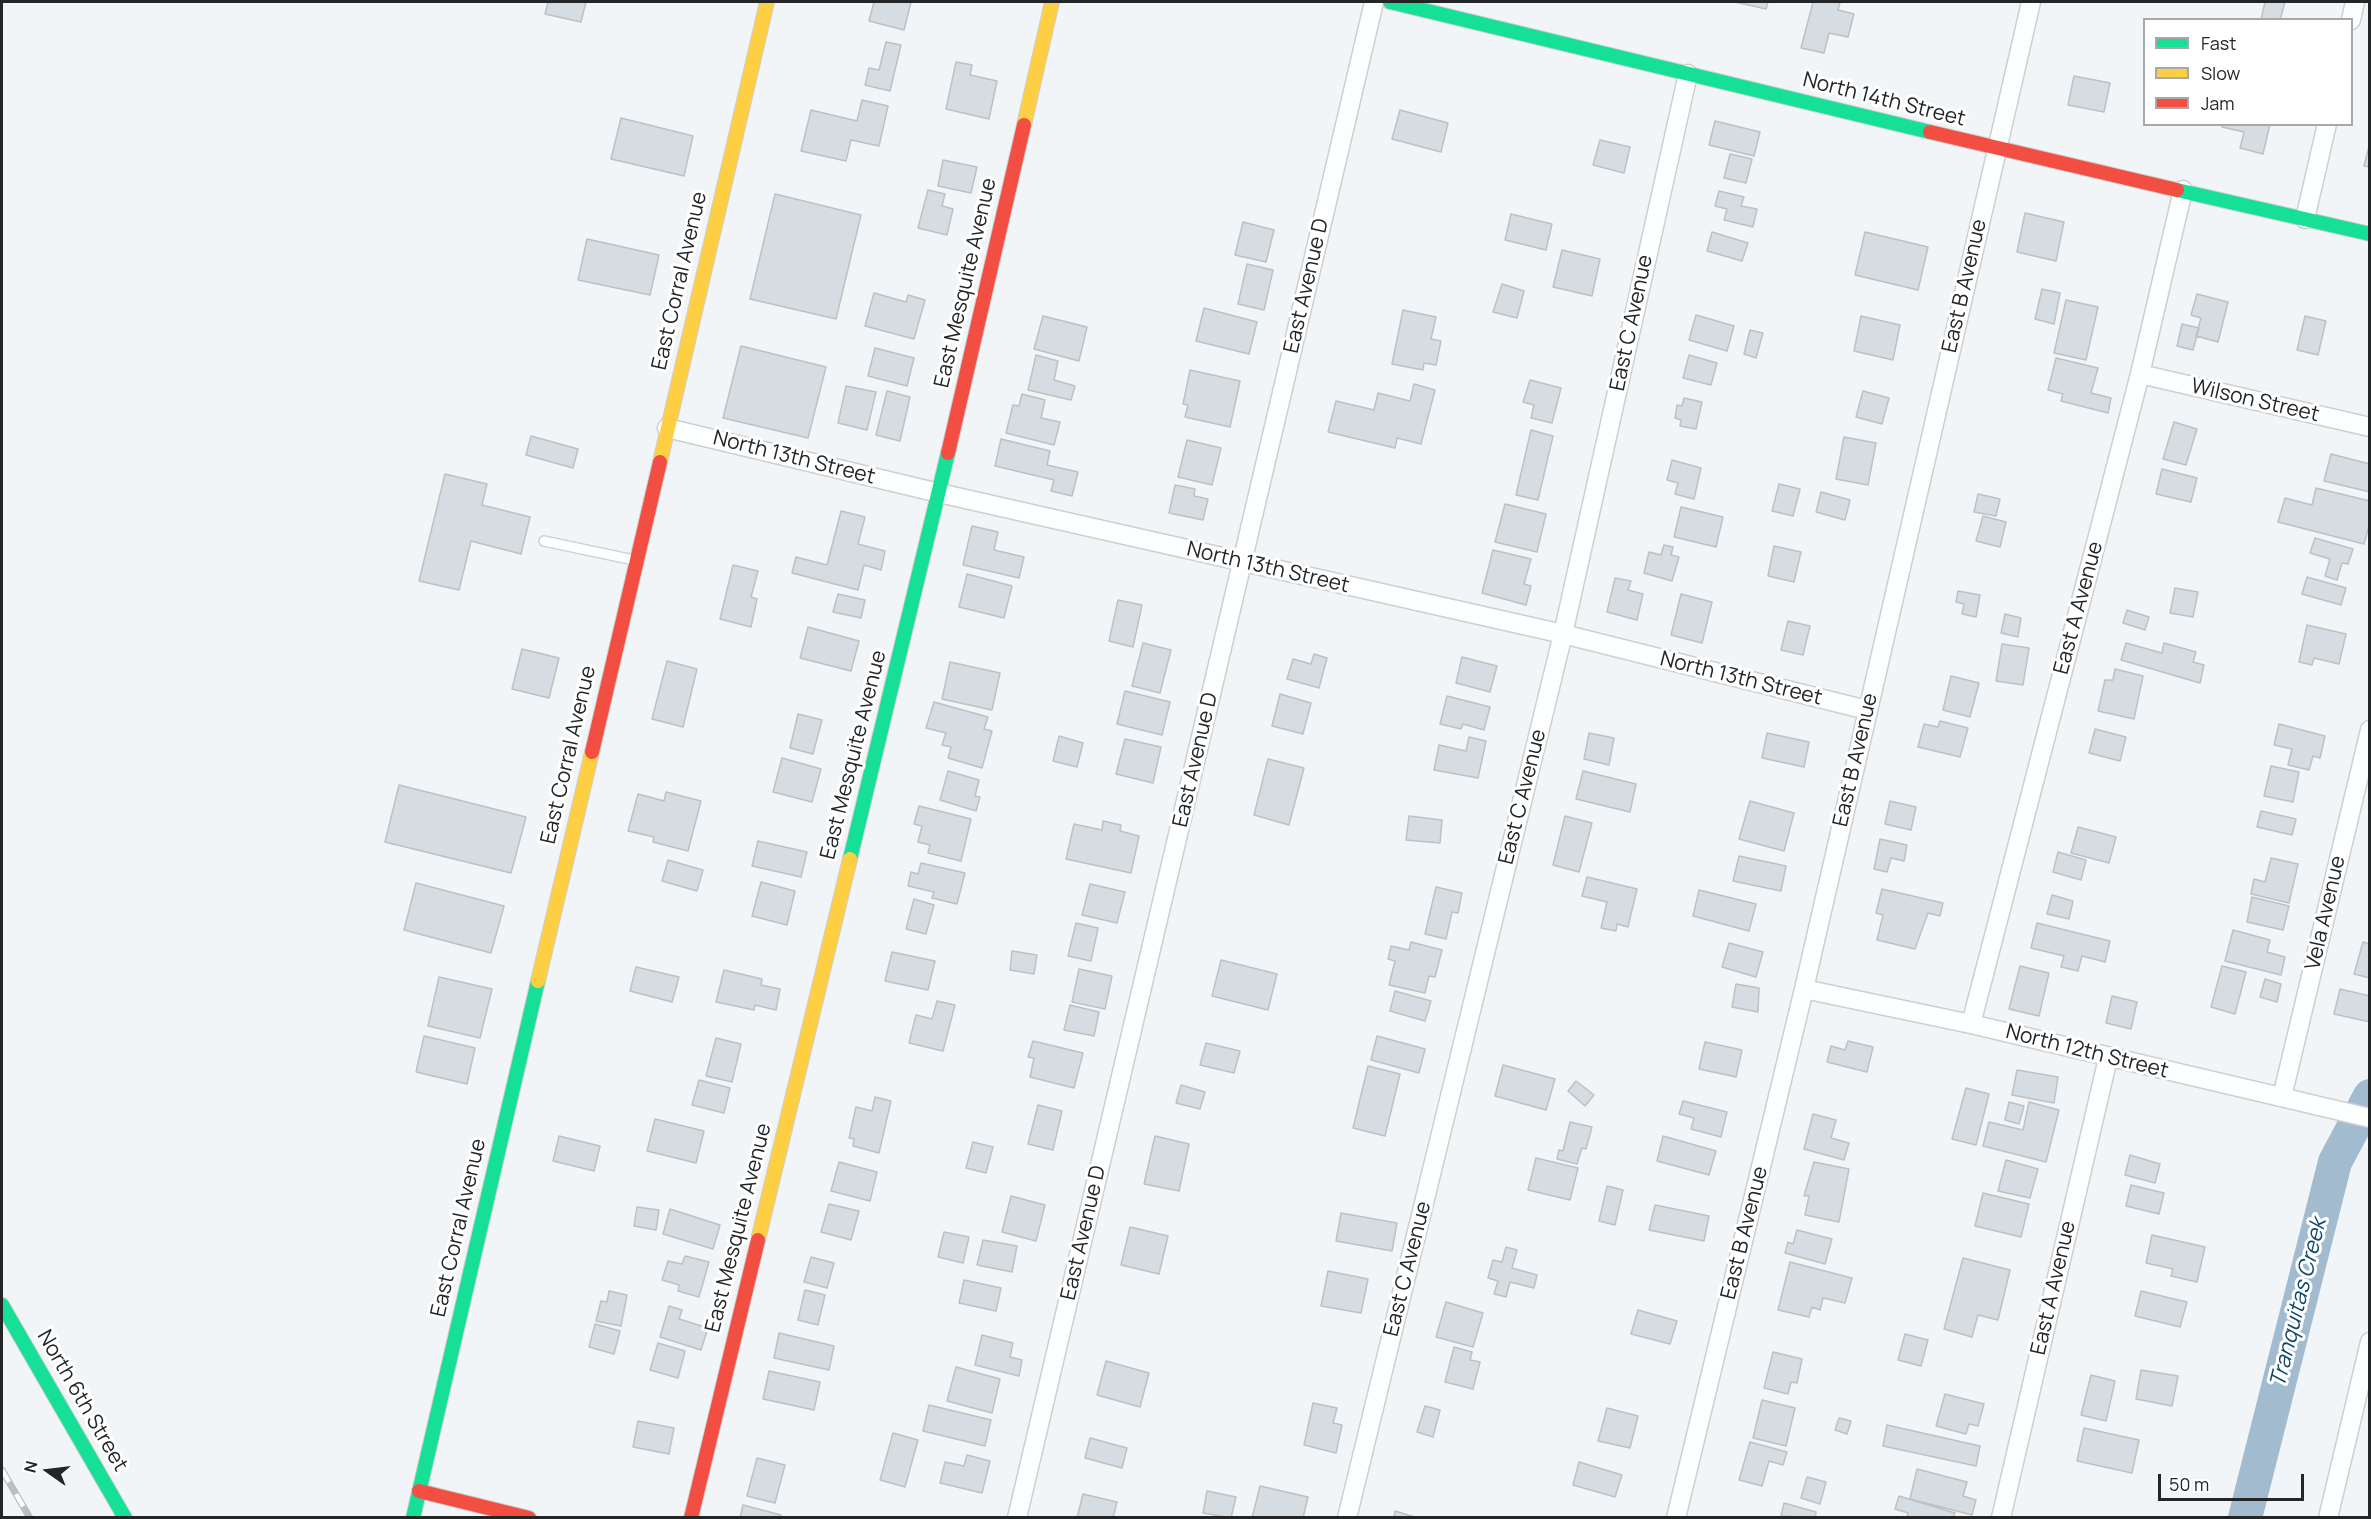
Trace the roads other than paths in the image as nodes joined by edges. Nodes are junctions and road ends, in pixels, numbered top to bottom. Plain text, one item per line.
1 (767, 2) edge
2 (1052, 2) edge
3 (1374, 2) edge
4 (1390, 2) edge
5 (2031, 2) edge
6 (2355, 2) edge
7 (2351, 18) edge
8 (1688, 74) junction
9 (2327, 126) edge
10 (1997, 148) junction
11 (2183, 190) junction
12 (2305, 219) junction
13 (2370, 234) edge
14 (2140, 374) junction
15 (2370, 427) edge
16 (667, 428) junction
17 (939, 493) junction
18 (544, 541) dead end
19 (636, 561) junction
20 (1242, 562) junction
21 (1563, 634) junction
22 (1867, 710) junction
23 (2370, 730) edge
24 (1804, 989) junction
25 (1971, 1024) junction
26 (2108, 1058) junction
27 (2282, 1097) junction
28 (2370, 1118) edge
29 (2, 1305) edge
30 (2370, 1342) edge
31 (418, 1491) junction
32 (125, 1518) edge
33 (413, 1518) edge
34 (529, 1518) edge
35 (690, 1518) edge
36 (1017, 1518) edge
37 (1347, 1518) edge
38 (1676, 1518) edge
39 (2001, 1518) edge
40 (2328, 1518) edge

1 - 16 main road, East Corral Avenue
2 - 17 main road, East Mesquite Avenue
3 - 20 street, East Avenue D
4 - 8 main road, North 14th Street
5 - 10 street, East B Avenue
6 - 7 street
8 - 10 main road, North 14th Street
8 - 21 street, East C Avenue
9 - 12 street
10 - 11 main road, North 14th Street
10 - 22 street, East B Avenue
11 - 12 main road, North 14th Street
11 - 14 street, East A Avenue
12 - 13 main road, North 14th Street
14 - 15 street, Wilson Street
14 - 25 street, East A Avenue
16 - 17 street, North 13th Street
16 - 19 main road, East Corral Avenue
17 - 20 street, North 13th Street
17 - 35 main road, East Mesquite Avenue
18 - 19 lane
19 - 31 main road, East Corral Avenue
20 - 21 street, North 13th Street
20 - 36 street, East Avenue D
21 - 22 street, North 13th Street
21 - 37 street, East C Avenue
22 - 24 street, East B Avenue
23 - 27 street, Vela Avenue
24 - 25 street, North 12th Street
24 - 38 street, East B Avenue
25 - 26 street, North 12th Street
26 - 27 street, North 12th Street
26 - 39 street, East A Avenue
27 - 28 street, North 12th Street
29 - 32 main road, North 6th Street
30 - 40 street
31 - 33 main road, East Corral Avenue
31 - 34 main road

